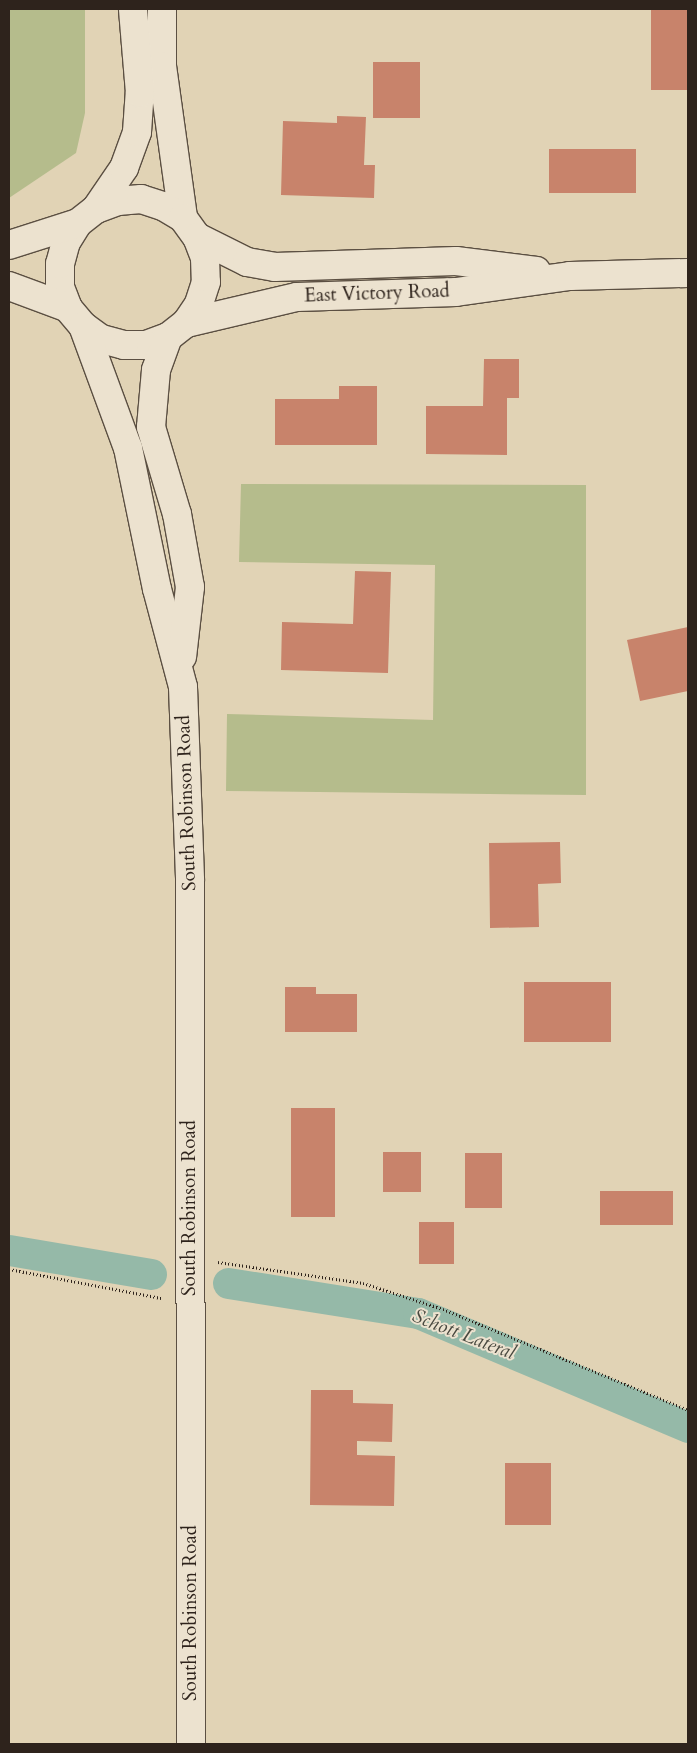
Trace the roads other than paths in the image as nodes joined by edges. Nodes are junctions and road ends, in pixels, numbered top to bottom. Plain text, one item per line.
1 (133, 9) edge
2 (162, 9) edge
3 (87, 216) junction
4 (190, 228) junction
5 (9, 245) edge
6 (688, 273) edge
7 (570, 276) junction
8 (9, 286) edge
9 (75, 317) junction
10 (177, 330) junction
11 (181, 671) junction
12 (191, 1744) edge

1 - 3 street
2 - 4 street
3 - 4 street
3 - 5 street
3 - 9 street
4 - 7 street, East Victory Road
4 - 10 street
6 - 7 street, East Victory Road
7 - 10 street, East Victory Road
8 - 9 street
9 - 10 street
9 - 11 street, South Robinson Road
10 - 11 street, South Robinson Road
11 - 12 street, South Robinson Road

